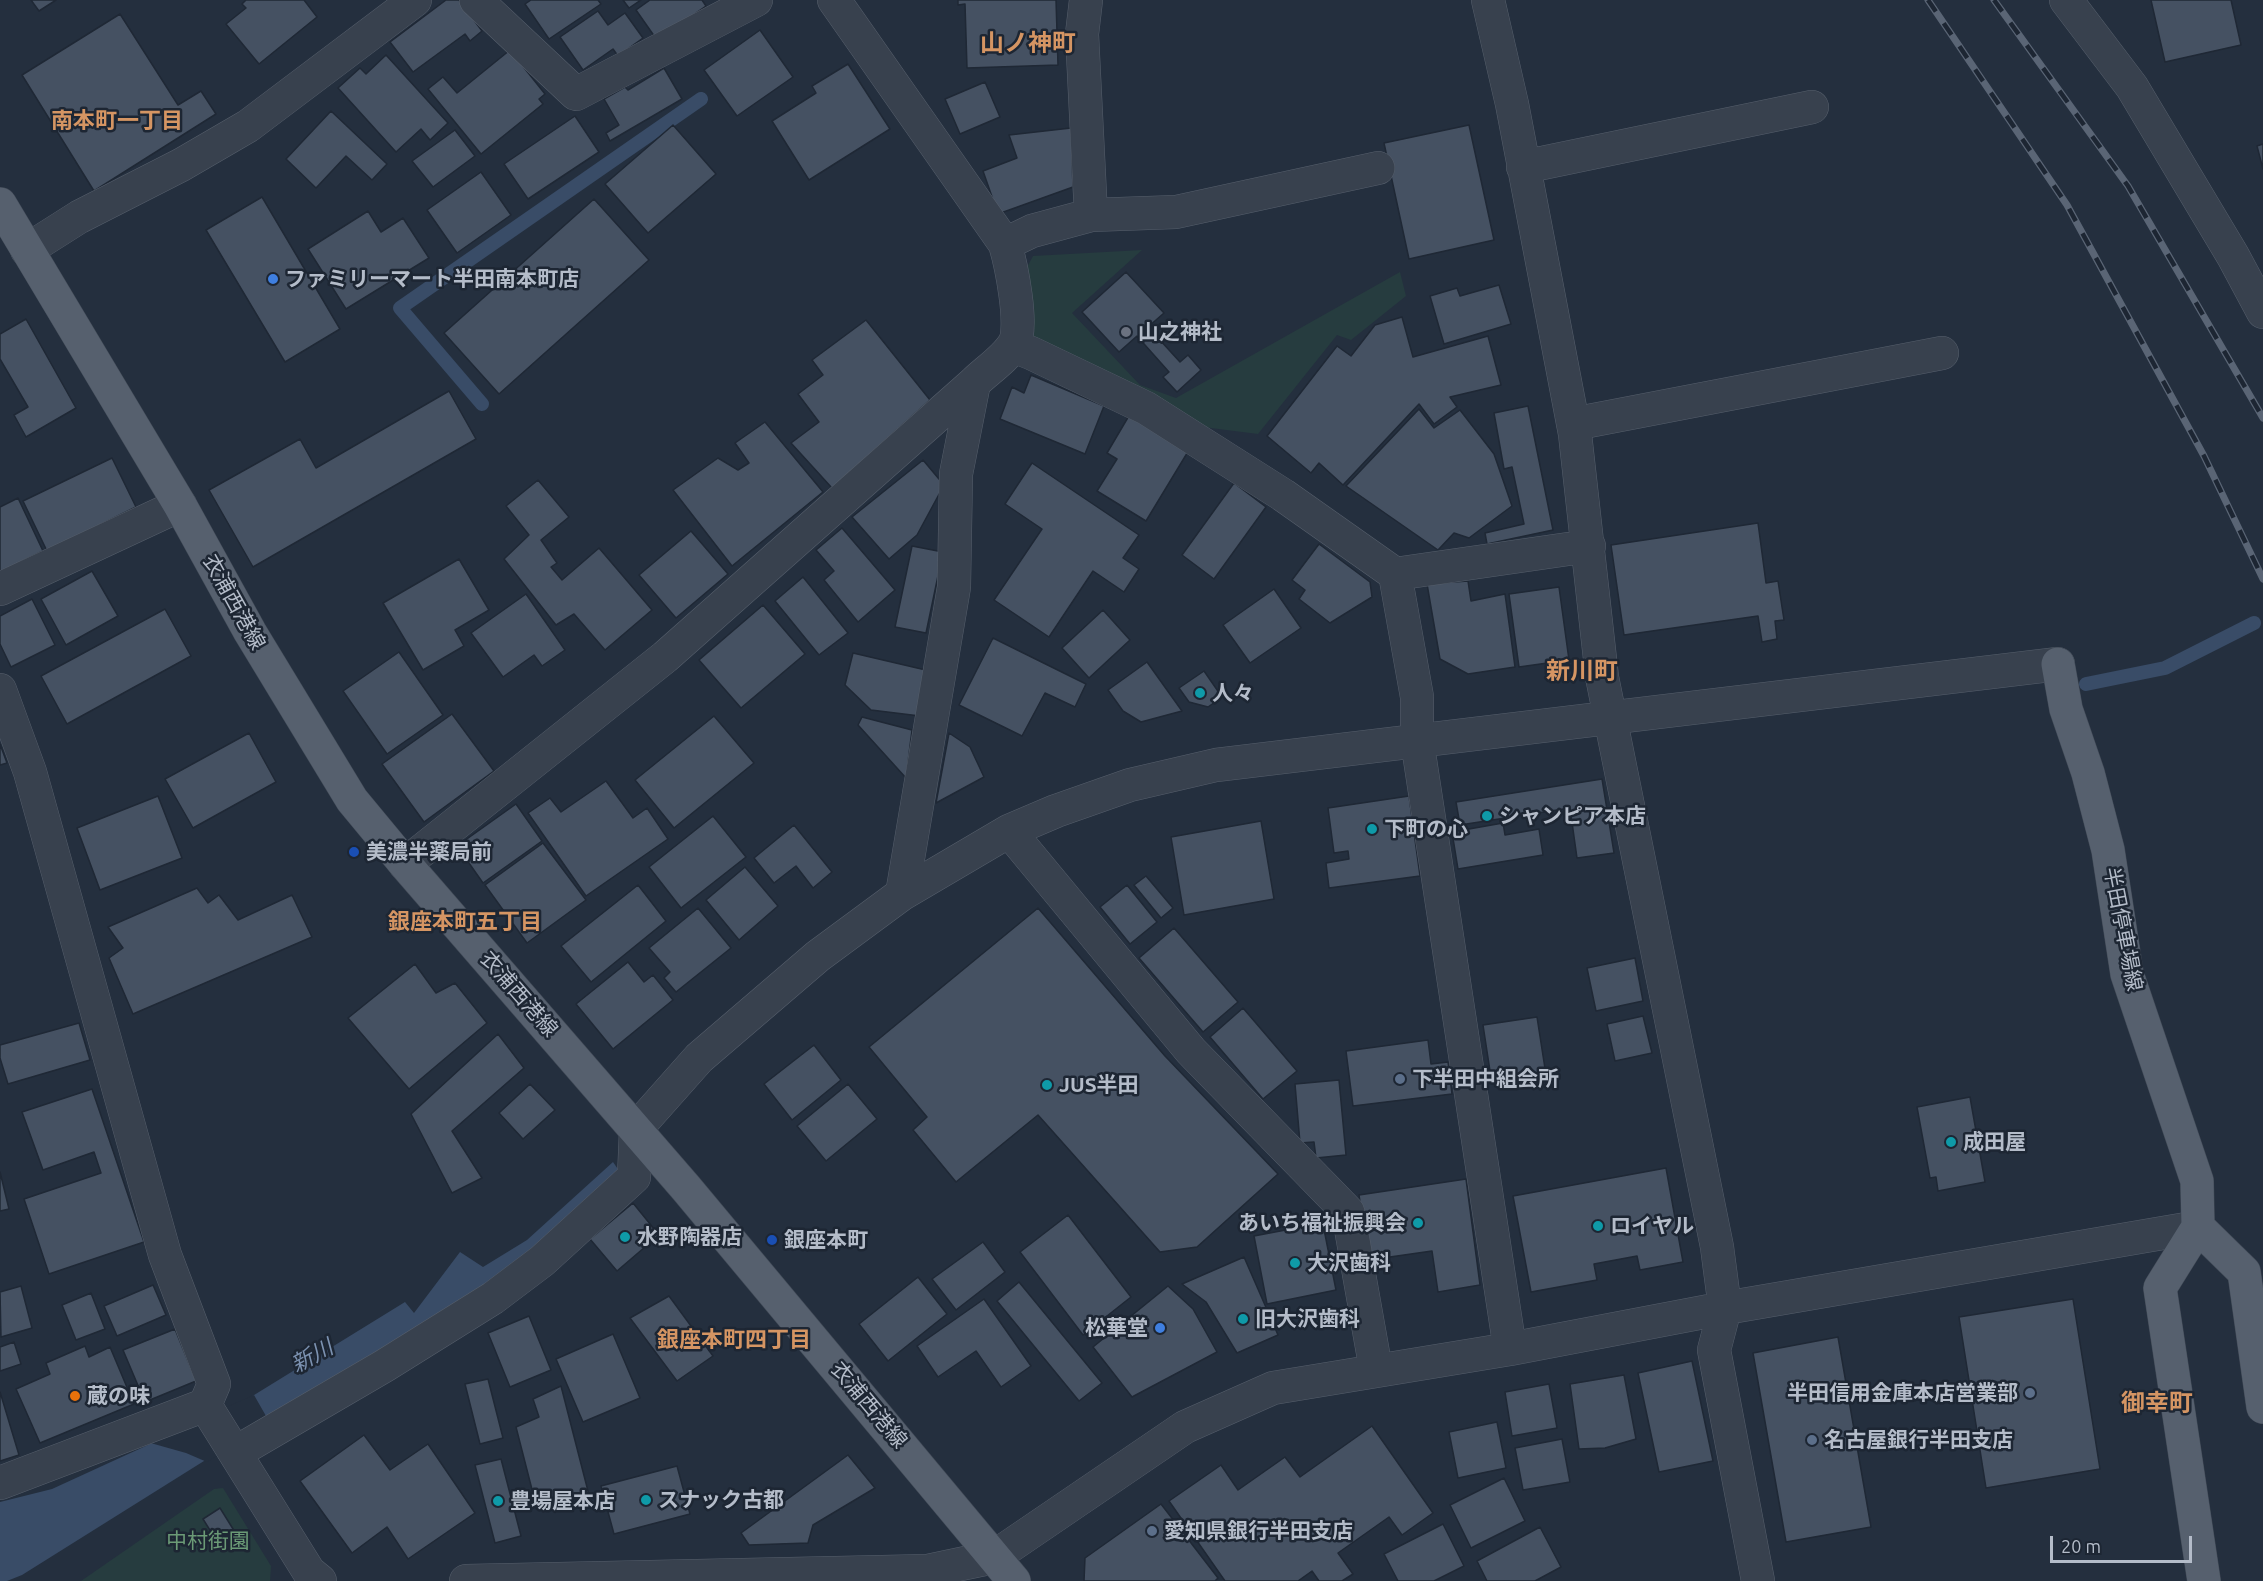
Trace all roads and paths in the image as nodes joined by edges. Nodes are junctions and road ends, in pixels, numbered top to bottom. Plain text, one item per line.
1 (415, 0) edge
2 (476, 0) edge
3 (756, 0) edge
4 (834, 0) edge
5 (1086, 0) edge
6 (1488, 0) edge
7 (2066, 0) edge
8 (1812, 107) dead end
9 (1523, 167) junction
10 (1378, 168) dead end
11 (0, 204) edge
12 (1091, 215) junction
13 (1005, 244) junction
14 (27, 250) junction
15 (2263, 312) edge
16 (1013, 346) junction
17 (1942, 352) dead end
18 (974, 383) junction
19 (1573, 424) junction
20 (180, 505) junction
21 (1588, 546) junction
22 (1395, 574) junction
23 (0, 590) edge
24 (2058, 664) joint
25 (0, 690) edge
26 (1610, 718) junction
27 (1417, 740) junction
28 (1009, 831) junction
29 (405, 864) junction
30 (902, 894) junction
31 (636, 1130) junction
32 (2198, 1227) junction
33 (1725, 1308) junction
34 (1510, 1349) junction
35 (1376, 1370) junction
36 (2263, 1407) edge
37 (207, 1408) junction
38 (234, 1451) junction
39 (0, 1483) edge
40 (1004, 1569) edge
41 (320, 1581) edge
42 (466, 1581) edge
43 (1758, 1581) edge
44 (2204, 1581) edge

1 - 14 street
2 - 3 street
4 - 13 street
5 - 12 street
6 - 9 street
7 - 15 street
8 - 9 street
9 - 19 street
10 - 12 street
11 - 14 main road, 衣浦西港線
12 - 13 street
13 - 16 street
14 - 20 main road, 衣浦西港線
16 - 18 street
16 - 22 street
17 - 19 street
18 - 29 street
18 - 30 street
19 - 21 street
20 - 23 street
20 - 29 main road, 衣浦西港線
21 - 22 street
21 - 26 street
22 - 27 street
24 - 26 street
24 - 32 main road, 半田停車場線
25 - 37 street
26 - 27 street
26 - 33 street
27 - 28 street
27 - 34 street
28 - 30 street
28 - 35 street
29 - 31 main road, 衣浦西港線
30 - 31 street
31 - 38 street
31 - 40 main road, 衣浦西港線
32 - 33 street
32 - 36 main road
32 - 44 main road
33 - 34 street
33 - 43 street
34 - 35 street
35 - 40 street
37 - 38 street
37 - 39 street
38 - 41 street
40 - 42 street

